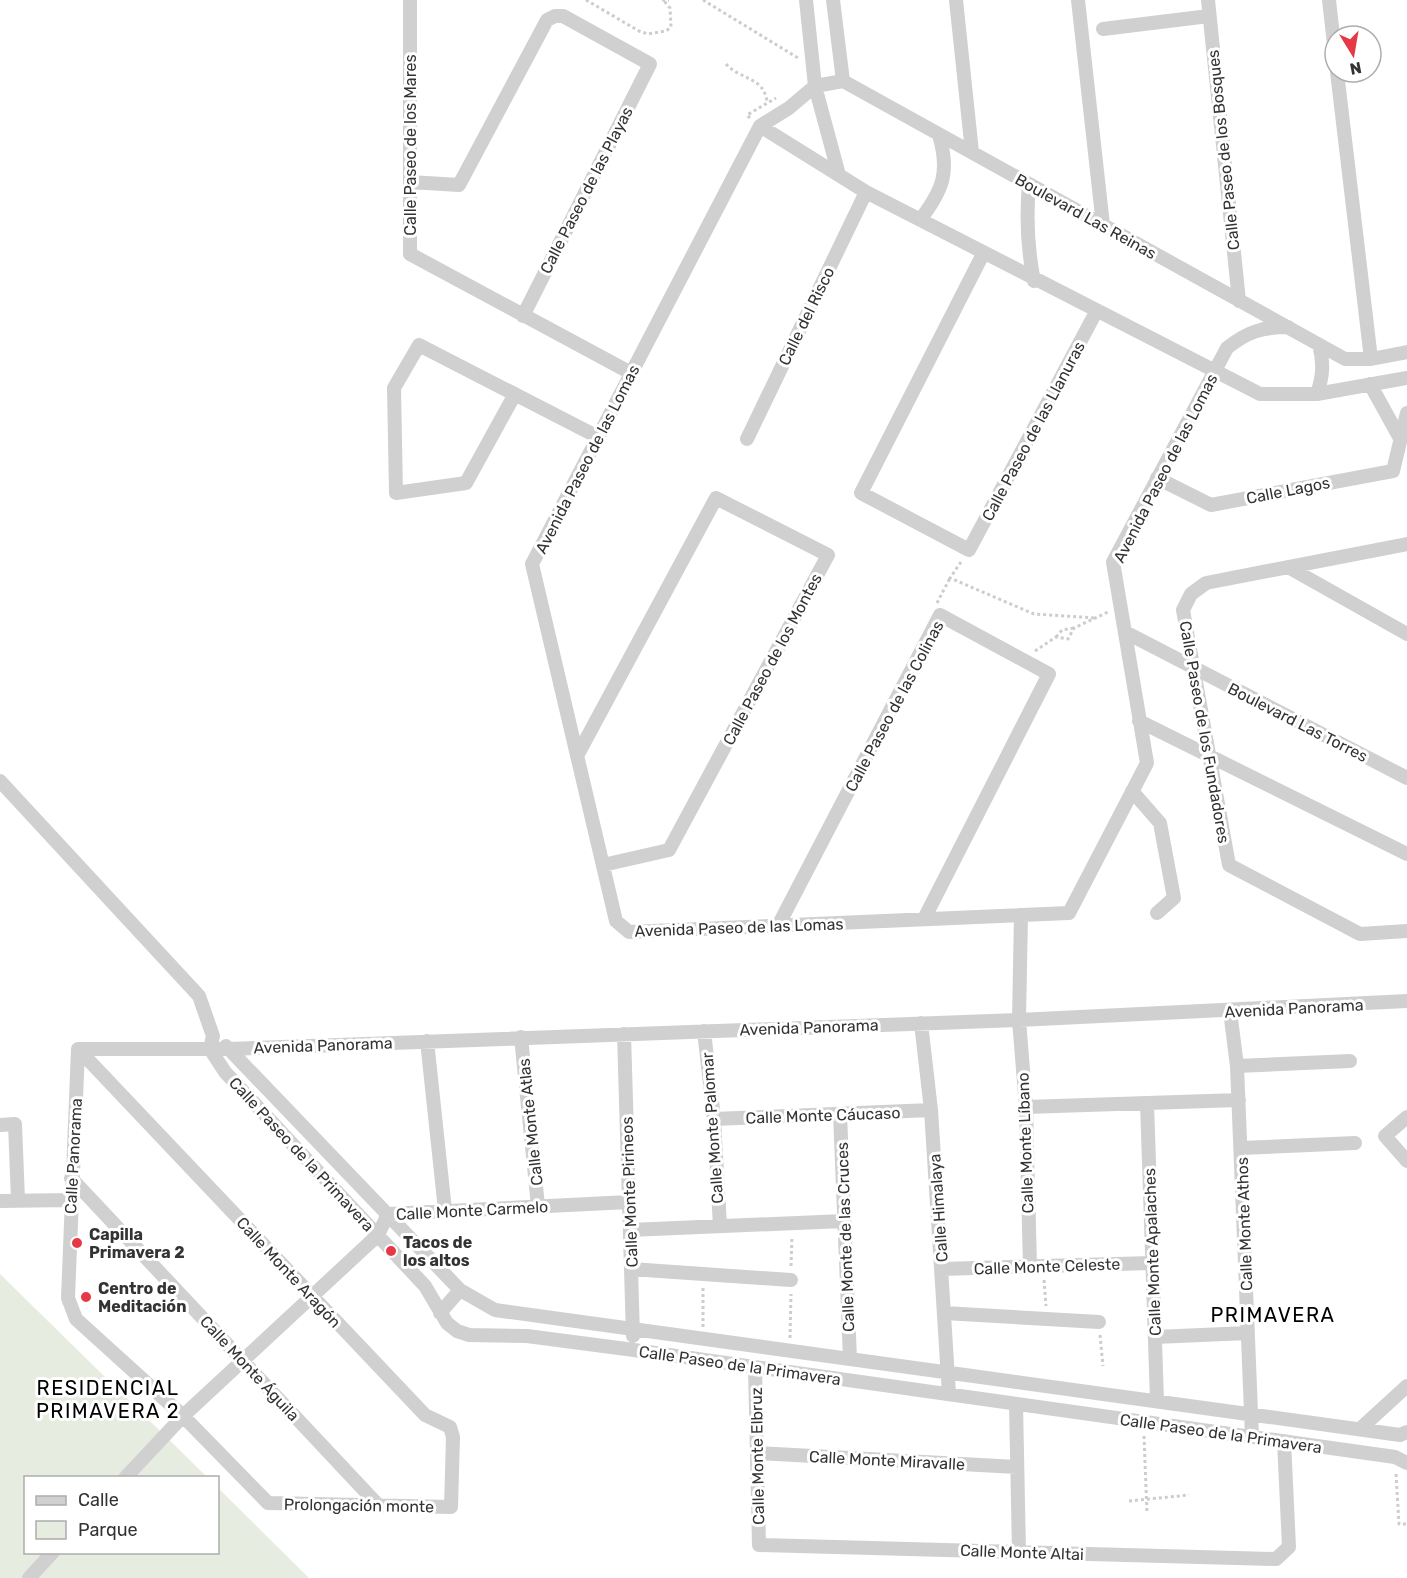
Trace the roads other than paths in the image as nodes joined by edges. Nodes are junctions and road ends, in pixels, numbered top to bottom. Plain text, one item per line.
1 (410, 0) edge
2 (806, 0) edge
3 (833, 0) edge
4 (956, 0) edge
5 (1078, 0) edge
6 (1208, 0) edge
7 (1329, 0) edge
8 (1209, 16) junction
9 (1332, 24) edge
10 (1103, 30) dead end
11 (843, 81) junction
12 (1338, 84) edge
13 (815, 86) junction
14 (760, 126) junction
15 (939, 135) junction
16 (972, 153) junction
17 (839, 176) junction
18 (410, 182) junction
19 (1029, 184) junction
20 (866, 192) junction
21 (920, 220) junction
22 (1102, 225) junction
23 (982, 254) junction
24 (1034, 280) junction
25 (1239, 300) junction
26 (1096, 312) junction
27 (523, 316) junction
28 (1288, 327) junction
29 (1319, 345) junction
30 (1407, 352) edge
31 (1371, 359) junction
32 (1214, 371) junction
33 (632, 373) junction
34 (1407, 378) edge
35 (1370, 384) junction
36 (515, 394) junction
37 (1317, 394) junction
38 (1407, 413) edge
39 (598, 437) junction
40 (747, 439) dead end
41 (1401, 440) junction
42 (1401, 465) edge
43 (1157, 478) junction
44 (1407, 544) edge
45 (1288, 567) junction
46 (1125, 632) junction
47 (1407, 634) edge
48 (1193, 668) junction
49 (1139, 721) junction
50 (577, 756) junction
51 (1209, 756) junction
52 (1407, 778) edge
53 (0, 781) edge
54 (1132, 791) junction
55 (1407, 854) edge
56 (603, 865) junction
57 (1157, 913) dead end
58 (1021, 915) junction
59 (924, 919) junction
60 (778, 926) junction
61 (1407, 931) edge
62 (1407, 1001) edge
63 (1230, 1011) junction
64 (1019, 1020) junction
65 (921, 1023) junction
66 (704, 1030) junction
67 (624, 1034) junction
68 (521, 1037) junction
69 (427, 1041) junction
70 (212, 1042) junction
71 (78, 1049) junction
72 (229, 1049) junction
73 (1350, 1061) dead end
74 (1237, 1066) junction
75 (1239, 1100) junction
76 (1147, 1103) junction
77 (1026, 1107) junction
78 (931, 1110) junction
79 (840, 1114) junction
80 (1407, 1117) edge
81 (714, 1119) junction
82 (0, 1125) edge
83 (1355, 1143) dead end
84 (1240, 1148) junction
85 (1407, 1161) edge
86 (71, 1178) junction
87 (18, 1200) junction
88 (70, 1200) junction
89 (0, 1201) edge
90 (629, 1202) junction
91 (538, 1206) junction
92 (445, 1210) junction
93 (388, 1214) junction
94 (844, 1221) junction
95 (720, 1226) junction
96 (630, 1230) junction
97 (378, 1235) junction
98 (1152, 1263) junction
99 (1036, 1266) junction
100 (631, 1269) junction
101 (941, 1269) junction
102 (791, 1280) dead end
103 (460, 1290) junction
104 (313, 1296) junction
105 (495, 1310) junction
106 (440, 1313) junction
107 (944, 1313) junction
108 (1099, 1322) road end
109 (633, 1329) junction
110 (1248, 1333) junction
111 (482, 1334) junction
112 (1155, 1337) junction
113 (634, 1350) junction
114 (850, 1359) junction
115 (243, 1361) junction
116 (755, 1367) junction
117 (948, 1373) junction
118 (1407, 1386) edge
119 (949, 1394) junction
120 (1156, 1401) junction
121 (1016, 1404) junction
122 (1251, 1414) junction
123 (183, 1416) junction
124 (1360, 1429) junction
125 (1404, 1433) edge
126 (1252, 1437) junction
127 (1284, 1441) junction
128 (757, 1453) junction
129 (1401, 1460) edge
130 (1017, 1467) junction
131 (127, 1476) edge
132 (268, 1503) joint
133 (379, 1506) junction
134 (450, 1507) joint
135 (759, 1545) joint
136 (1019, 1552) junction
137 (51, 1554) edge
138 (29, 1578) edge

1 - 18 street, Calle Paseo de los Mares
2 - 13 street
3 - 11 street
4 - 16 street
5 - 22 street
6 - 8 street, Calle Paseo de los Bosques
7 - 9 street
8 - 10 street
8 - 25 street, Calle Paseo de los Bosques
11 - 13 street
11 - 15 street, Boulevard Las Reinas
12 - 31 street
13 - 14 street
13 - 17 street
14 - 17 street
14 - 33 street, Avenida Paseo de las Lomas
15 - 16 street, Boulevard Las Reinas
15 - 21 street
16 - 19 street, Boulevard Las Reinas
17 - 20 street
18 - 27 street, Calle Paseo de los Mares
18 - 27 street, Calle Paseo de las Playas
19 - 22 street, Boulevard Las Reinas
19 - 24 street
20 - 21 street
20 - 40 street, Calle del Risco
21 - 23 street
22 - 25 street, Boulevard Las Reinas
23 - 24 street
23 - 26 street, Calle Paseo de las Llanuras
24 - 26 street
25 - 28 street, Boulevard Las Reinas
26 - 32 street
27 - 33 street, Calle Paseo de los Mares
28 - 29 street, Boulevard Las Reinas
28 - 32 street, Avenida Paseo de las Lomas
29 - 31 street, Boulevard Las Reinas
29 - 37 street
30 - 31 street, Boulevard Las Reinas
32 - 37 street
32 - 43 street, Avenida Paseo de las Lomas
33 - 39 street, Avenida Paseo de las Lomas
34 - 35 street
35 - 37 street
35 - 41 street
36 - 36 street
36 - 39 street
38 - 41 street, Calle Lagos
39 - 50 street, Avenida Paseo de las Lomas
41 - 42 street, Calle Lagos
42 - 43 street, Calle Lagos
43 - 46 street, Avenida Paseo de las Lomas
44 - 45 street, Calle Paseo de los Fundadores
45 - 47 street
45 - 48 street, Calle Paseo de los Fundadores
46 - 48 street, Boulevard Las Torres
46 - 49 street, Avenida Paseo de las Lomas
48 - 51 street, Calle Paseo de los Fundadores
48 - 52 street, Boulevard Las Torres
49 - 51 street
49 - 54 street, Avenida Paseo de las Lomas
50 - 56 street, Avenida Paseo de las Lomas
50 - 56 street, Calle Paseo de los Montes
51 - 55 street
51 - 61 street, Calle Paseo de los Fundadores
53 - 70 street, Calle Paseo de la Primavera
54 - 57 street
54 - 58 street, Avenida Paseo de las Lomas
56 - 60 street, Avenida Paseo de las Lomas
58 - 59 street, Avenida Paseo de las Lomas
58 - 64 street, Calle Monte Líbano
59 - 60 street, Avenida Paseo de las Lomas
59 - 60 street, Calle Paseo de las Colinas
62 - 63 street, Avenida Panorama
63 - 64 street, Avenida Panorama
63 - 74 street, Calle Monte Athos
64 - 65 street, Avenida Panorama
64 - 77 street, Calle Monte Líbano
65 - 66 street, Avenida Panorama
65 - 78 street, Calle Himalaya
66 - 67 street, Avenida Panorama
66 - 81 street, Calle Monte Palomar
67 - 68 street, Avenida Panorama
67 - 90 street, Calle Monte Pirineos
68 - 69 street, Avenida Panorama
68 - 91 street, Calle Monte Atlas
69 - 72 street, Avenida Panorama
69 - 92 street
70 - 71 street, Avenida Panorama
70 - 72 street, Avenida Panorama
70 - 97 street, Calle Paseo de la Primavera
71 - 86 street, Calle Panorama
71 - 104 street, Calle Monte Aragón
72 - 93 street, Calle Paseo de la Primavera
73 - 74 street
74 - 75 street, Calle Monte Athos
75 - 76 street
75 - 84 street, Calle Monte Athos
76 - 77 street
76 - 98 street, Calle Monte Apalaches
77 - 99 street, Calle Monte Líbano
78 - 79 street, Calle Monte Cáucaso
78 - 101 street, Calle Himalaya
79 - 81 street, Calle Monte Cáucaso
79 - 94 street, Calle Monte de las Cruces
80 - 85 street
81 - 95 street, Calle Monte Palomar
82 - 87 street
83 - 84 street
84 - 110 street, Calle Monte Athos
86 - 88 street, Calle Panorama
86 - 115 street, Calle Monte Águila
87 - 88 street
87 - 89 street
88 - 123 street, Calle Panorama
90 - 91 street, Calle Monte Carmelo
90 - 96 street, Calle Monte Pirineos
91 - 92 street, Calle Monte Carmelo
92 - 93 street, Calle Monte Carmelo
93 - 97 street, Calle Monte Carmelo
93 - 103 street, Calle Paseo de la Primavera
94 - 95 street
94 - 114 street, Calle Monte de las Cruces
95 - 96 street
96 - 100 street, Calle Monte Pirineos
97 - 104 street, Calle Monte Carmelo
97 - 106 street, Calle Paseo de la Primavera
98 - 99 street, Calle Monte Celeste
98 - 112 street, Calle Monte Apalaches
99 - 101 street, Calle Monte Celeste
100 - 102 street
100 - 109 street, Calle Monte Pirineos
101 - 107 street, Calle Himalaya
103 - 105 street, Calle Paseo de la Primavera
103 - 106 street
104 - 115 street, Calle Monte Carmelo
104 - 134 street, Calle Monte Aragón
105 - 109 street, Calle Paseo de la Primavera
105 - 111 street
106 - 111 street, Calle Paseo de la Primavera
107 - 108 street
107 - 117 street, Calle Himalaya
109 - 113 street, Calle Monte Pirineos
109 - 114 street, Calle Paseo de la Primavera
110 - 112 street
110 - 122 street, Calle Monte Athos
111 - 113 street, Calle Paseo de la Primavera
112 - 120 street, Calle Monte Apalaches
113 - 116 street, Calle Paseo de la Primavera
114 - 117 street, Calle Paseo de la Primavera
115 - 123 street, Calle Monte Carmelo
115 - 133 street, Calle Monte Águila
116 - 119 street, Calle Paseo de la Primavera
116 - 128 street, Calle Monte Elbruz
117 - 119 street, Calle Himalaya
117 - 120 street, Calle Paseo de la Primavera
118 - 124 street
119 - 121 street, Calle Paseo de la Primavera
120 - 122 street, Calle Paseo de la Primavera
121 - 126 street, Calle Paseo de la Primavera
121 - 130 street
122 - 124 street, Calle Paseo de la Primavera
122 - 126 street, Calle Monte Athos
123 - 131 street, Calle Monte Carmelo
123 - 132 street, Calle Panorama
124 - 125 street, Calle Paseo de la Primavera
125 - 129 street
126 - 127 street, Calle Paseo de la Primavera
127 - 129 street, Calle Paseo de la Primavera
127 - 136 street, Calle Monte Altai
128 - 130 street, Calle Monte Miravalle
128 - 135 street, Calle Monte Elbruz
130 - 136 street
132 - 133 street, Prolongación monte
133 - 134 street, Prolongación monte
135 - 136 street, Calle Monte Altai
137 - 138 street

